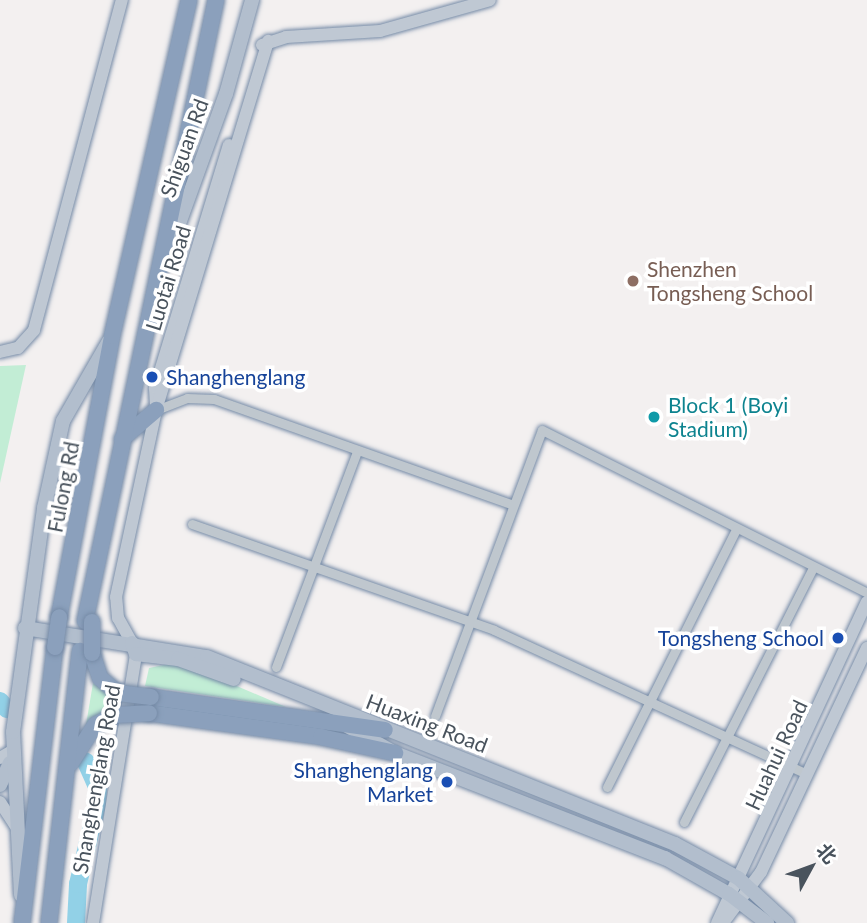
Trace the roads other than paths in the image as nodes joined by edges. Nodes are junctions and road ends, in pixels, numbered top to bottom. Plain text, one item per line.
1 (122, 0) edge
2 (181, 0) edge
3 (189, 0) edge
4 (216, 0) edge
5 (252, 0) edge
6 (490, 0) edge
7 (172, 64) junction
8 (148, 308) junction
9 (112, 336) junction
10 (0, 352) edge
11 (156, 410) junction
12 (122, 439) junction
13 (357, 451) junction
14 (513, 505) junction
15 (192, 524) dead end
16 (736, 529) junction
17 (313, 567) junction
18 (813, 568) junction
19 (867, 593) edge
20 (867, 602) edge
21 (472, 623) junction
22 (25, 628) junction
23 (134, 648) junction
24 (86, 652) junction
25 (865, 656) edge
26 (276, 667) dead end
27 (650, 701) junction
28 (150, 705) junction
29 (435, 716) dead end
30 (340, 723) junction
31 (385, 730) junction
32 (727, 737) junction
33 (395, 753) junction
34 (6, 755) edge
35 (792, 767) junction
36 (66, 771) junction
37 (807, 774) junction
38 (0, 785) edge
39 (607, 787) dead end
40 (0, 802) edge
41 (684, 822) dead end
42 (18, 830) junction
43 (738, 878) junction
44 (751, 888) junction
45 (734, 898) junction
46 (22, 920) edge
47 (721, 922) edge
48 (49, 923) edge
49 (93, 923) edge
50 (767, 923) edge
51 (787, 923) edge

1 - 10 street
2 - 7 main road
3 - 7 highway, Fulong Rd
4 - 8 highway
5 - 8 main road, Shiguan Rd
6 - 11 street, Luotai Road
7 - 9 highway, Fulong Rd
8 - 12 highway
9 - 22 main road
9 - 46 highway, Fulong Rd, bridge
11 - 12 highway
11 - 13 street
11 - 23 street, Luotai Road
12 - 24 highway
13 - 14 street
13 - 17 street
14 - 16 street
14 - 21 street
15 - 17 street
16 - 18 street
16 - 27 street
17 - 21 street
17 - 26 street
18 - 19 street
18 - 32 street
20 - 35 street, Huahui Road
21 - 27 street
21 - 29 street
22 - 23 main road, Huaxing Road
22 - 34 main road
23 - 30 main road, Huaxing Road
23 - 31 main road, Huaxing Road
23 - 49 street, Shanghenglang Road
24 - 28 highway, bridge
24 - 36 highway
25 - 37 street, Huahui Road
27 - 32 street
27 - 39 street
28 - 30 highway
28 - 33 highway
28 - 36 highway, bridge
30 - 31 highway
30 - 33 main road, Huaxing Road
31 - 43 main road, Huaxing Road
32 - 35 street
32 - 41 street
33 - 45 main road, Huaxing Road
34 - 38 main road
34 - 42 main road
35 - 37 street
35 - 43 street, Huahui Road
36 - 48 highway
37 - 44 street, Huahui Road
40 - 42 street
42 - 46 main road
43 - 44 main road, Huaxing Road
43 - 45 street, Huahui Road
44 - 45 street, Huahui Road
44 - 51 main road, Huaxing Road
45 - 47 street, Huahui Road
45 - 50 main road, Huaxing Road

